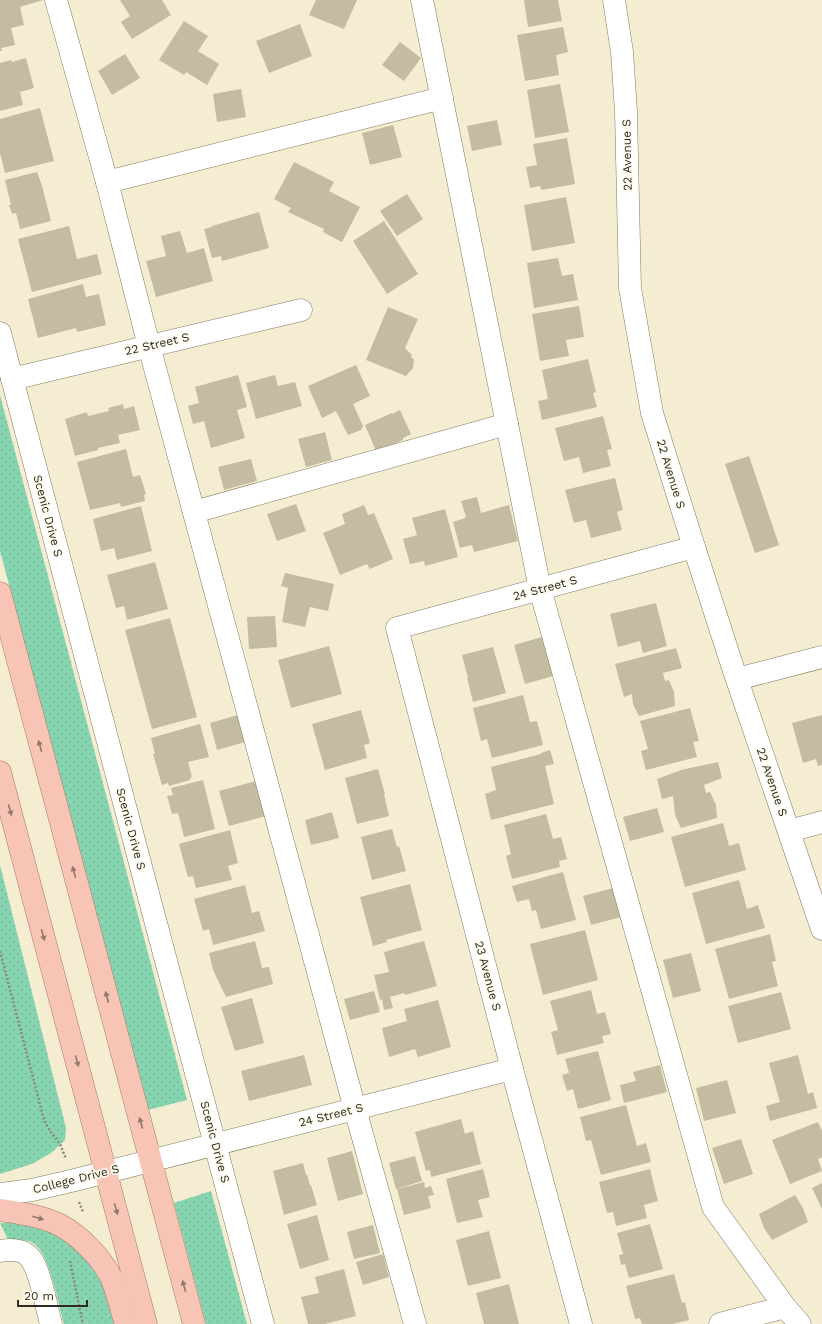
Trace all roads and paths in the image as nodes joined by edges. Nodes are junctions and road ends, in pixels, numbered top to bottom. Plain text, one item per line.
1 (56, 0) edge
2 (422, 0) edge
3 (614, 0) edge
4 (442, 98) junction
5 (107, 182) junction
6 (301, 310) dead end
7 (0, 333) edge
8 (149, 346) junction
9 (12, 379) junction
10 (507, 424) junction
11 (194, 512) junction
12 (694, 547) junction
13 (540, 589) junction
14 (0, 593) edge
15 (397, 628) joint
16 (822, 657) edge
17 (737, 679) junction
18 (0, 772) edge
19 (822, 822) edge
20 (789, 831) junction
21 (822, 929) edge
22 (0, 951) edge
23 (512, 1069) junction
24 (355, 1109) junction
25 (216, 1144) junction
26 (150, 1161) junction
27 (106, 1172) junction
28 (75, 1180) junction
29 (0, 1194) edge
30 (0, 1210) edge
31 (0, 1251) edge
32 (785, 1306) junction
33 (51, 1324) edge
34 (126, 1324) edge
35 (146, 1324) edge
36 (194, 1324) edge
37 (263, 1324) edge
38 (416, 1324) edge
39 (581, 1324) edge
40 (720, 1324) edge
41 (800, 1324) edge

1 - 5 street
2 - 4 street
3 - 12 street, 22 Avenue S
4 - 5 street
4 - 10 street
5 - 8 street
6 - 8 street, 22 Street S
7 - 9 street, Scenic Drive S
8 - 9 street, 22 Street S
8 - 11 street
9 - 25 street, Scenic Drive S
10 - 11 street
10 - 13 street
11 - 24 street
12 - 13 street, 24 Street S
12 - 17 street, 22 Avenue S
13 - 15 street, 24 Street S
13 - 32 street
26 -> 14 main road
15 - 23 street, 23 Avenue S
16 - 17 street
17 - 20 street, 22 Avenue S
18 -> 27 main road
19 - 20 street
20 - 21 street, 22 Avenue S
22 - 28 path
23 - 24 street, 24 Street S
23 - 39 street, 23 Avenue S
24 - 25 street, 24 Street S
24 - 38 street
25 - 26 street, 24 Street S
25 - 37 street, Scenic Drive S
26 - 27 street, College Drive S
36 -> 26 main road
27 - 28 street, College Drive S
27 -> 35 main road
28 - 29 street, College Drive S
30 -> 34 main road
31 - 33 street
32 - 40 street
32 - 41 street

